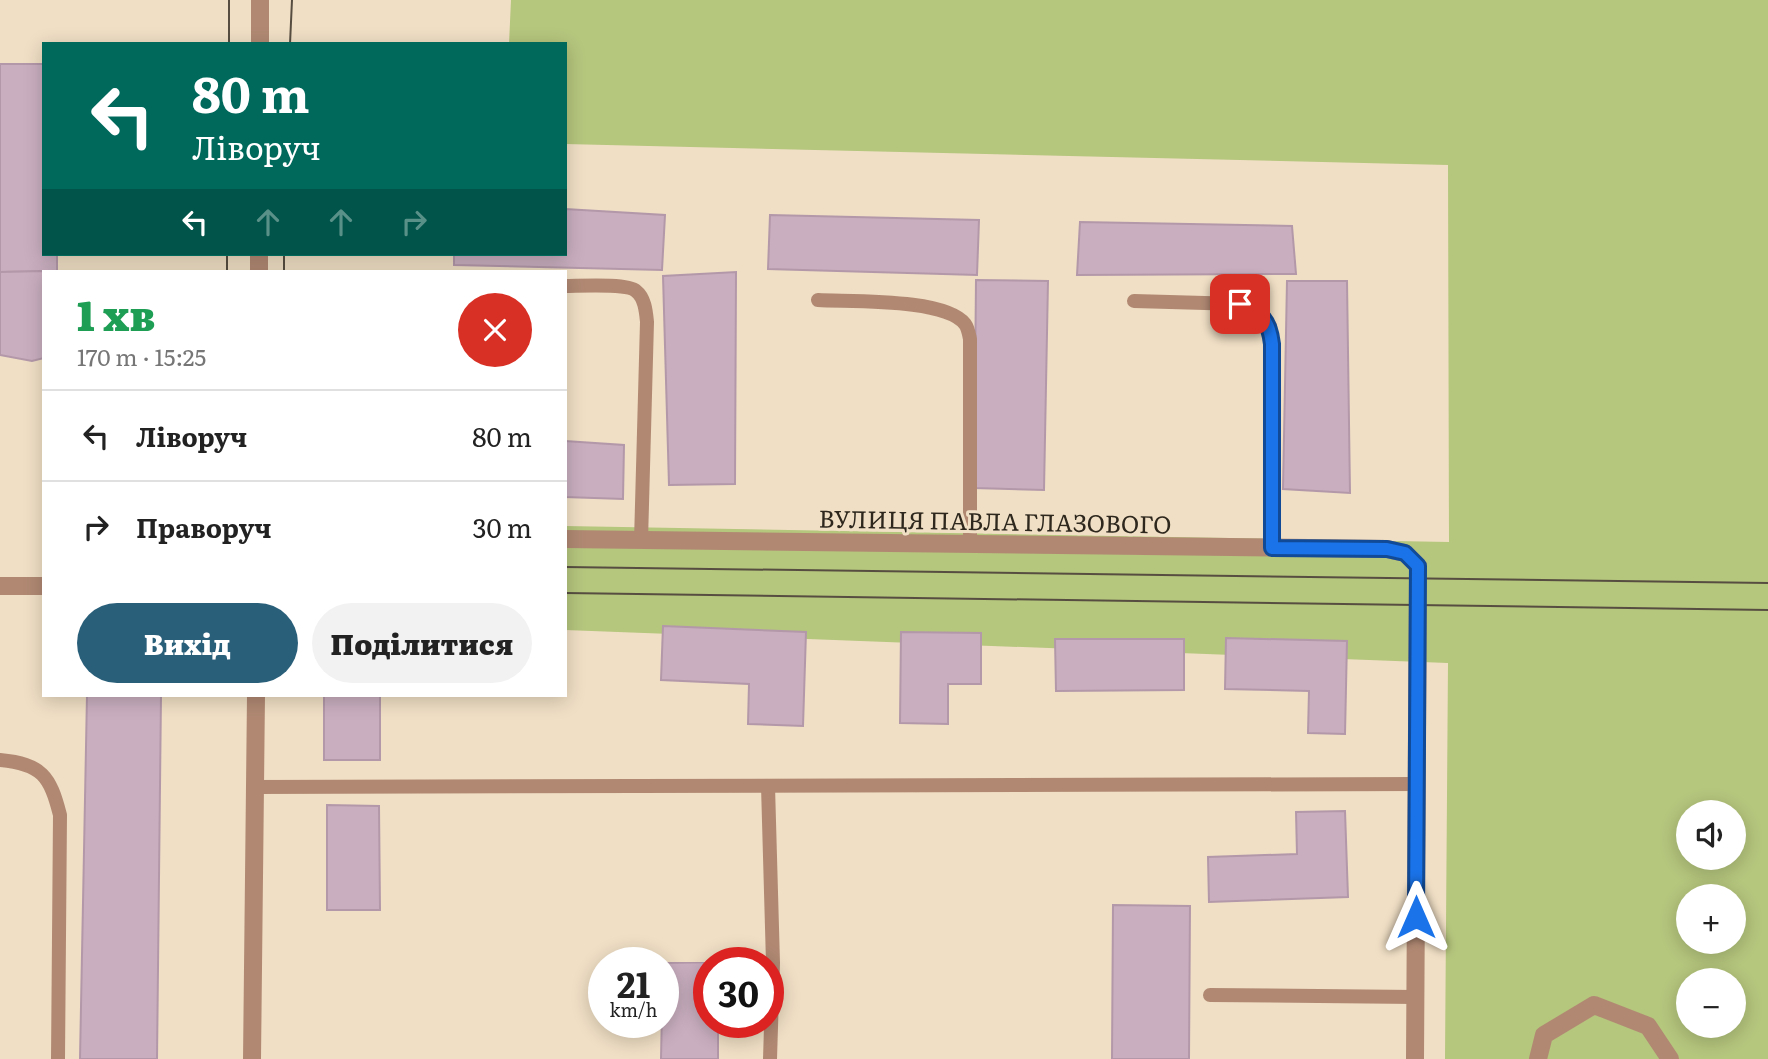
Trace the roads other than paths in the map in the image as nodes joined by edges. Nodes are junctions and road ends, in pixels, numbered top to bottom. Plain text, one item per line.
1 (260, 0) edge
2 (260, 42) edge
3 (567, 286) edge
4 (818, 300) dead end
5 (1134, 301) dead end
6 (567, 539) edge
7 (641, 541) junction
8 (970, 544) junction
9 (1272, 548) junction
10 (0, 586) edge
11 (42, 586) edge
12 (256, 697) edge
13 (0, 760) edge
14 (1417, 784) junction
15 (768, 786) junction
16 (256, 787) junction
17 (1210, 995) dead end
18 (1415, 997) junction
19 (58, 1059) edge
20 (252, 1059) edge
21 (770, 1059) edge
22 (1415, 1059) edge
23 (1538, 1059) edge
24 (1670, 1059) edge

1 - 2 street
3 - 7 lane
4 - 8 lane
5 - 9 lane
6 - 7 street, ВУЛИЦЯ ПАВЛА ГЛАЗОВОГО
7 - 8 street, ВУЛИЦЯ ПАВЛА ГЛАЗОВОГО
8 - 9 street, ВУЛИЦЯ ПАВЛА ГЛАЗОВОГО
9 - 14 street, ВУЛИЦЯ ПАВЛА ГЛАЗОВОГО
10 - 11 street
12 - 16 street
13 - 19 lane
14 - 15 lane
14 - 18 street
15 - 16 lane
15 - 21 lane
16 - 20 street
17 - 18 lane
18 - 22 street
23 - 24 street

